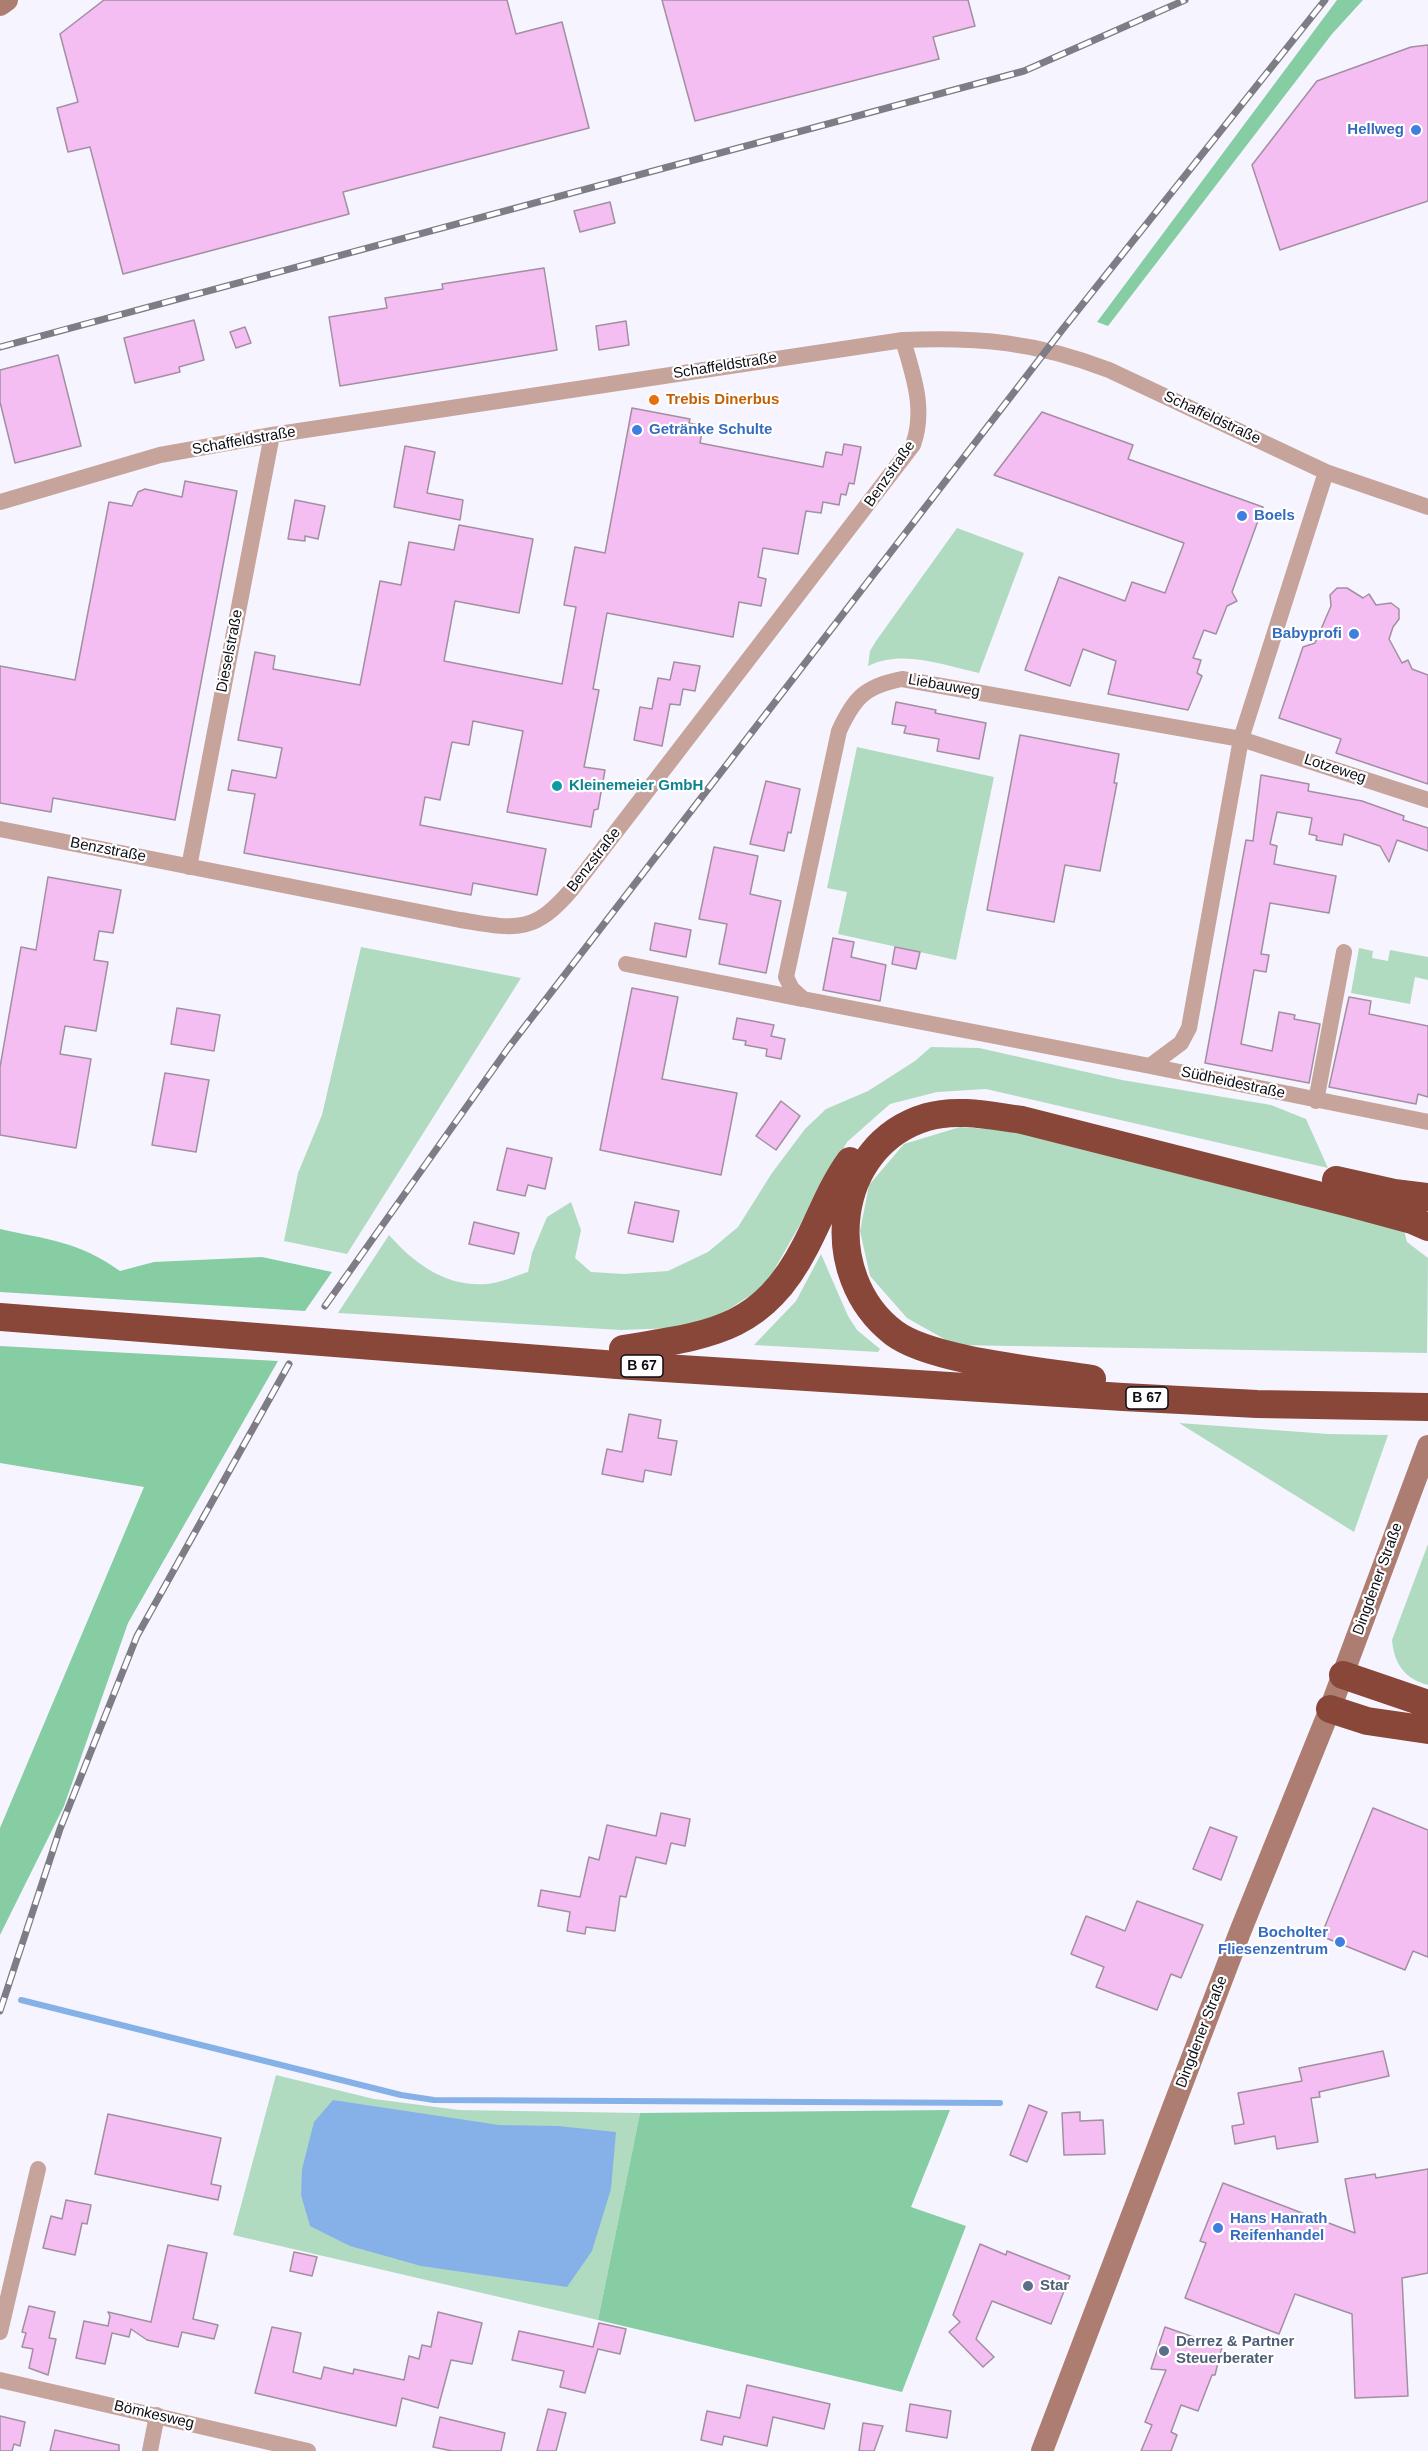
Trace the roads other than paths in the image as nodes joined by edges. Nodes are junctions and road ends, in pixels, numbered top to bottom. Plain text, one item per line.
1 (7, 0) edge
2 (0, 5) edge
3 (903, 339) junction
4 (272, 435) junction
5 (1326, 472) junction
6 (0, 502) edge
7 (1428, 507) edge
8 (1241, 739) junction
9 (1428, 800) edge
10 (0, 829) edge
11 (189, 867) junction
12 (1344, 952) dead end
13 (626, 964) dead end
14 (803, 999) junction
15 (1150, 1066) junction
16 (1316, 1101) junction
17 (1428, 1122) edge
18 (1428, 1197) edge
19 (1428, 1227) edge
20 (0, 1317) edge
21 (371, 1344) junction
22 (623, 1350) junction
23 (1094, 1379) junction
24 (1428, 1389) edge
25 (1384, 1398) junction
26 (1428, 1407) edge
27 (1428, 1446) edge
28 (1343, 1675) junction
29 (1428, 1704) edge
30 (1330, 1709) junction
31 (1428, 1730) edge
32 (38, 2169) dead end
33 (0, 2332) edge
34 (0, 2380) edge
35 (157, 2415) junction
36 (150, 2451) edge
37 (308, 2451) edge
38 (1042, 2451) edge

1 - 2 main road
3 - 4 street, Schaffeldstraße
3 - 5 street, Schaffeldstraße
3 - 11 street, Benzstraße
4 - 6 street, Schaffeldstraße
4 - 11 street, Dieselstraße
5 - 7 street, Schaffeldstraße
5 - 8 street
8 - 9 street, Lotzeweg
8 - 14 street, Liebauweg
8 - 15 street
10 - 11 street, Benzstraße
12 - 16 street
13 - 14 street
14 - 15 street
15 - 16 street, Südheidestraße
16 - 17 street, Südheidestraße
18 - 22 highway
19 - 23 highway
20 - 21 highway, B 67
21 - 22 highway, B 67
21 - 25 highway, B 67
22 - 23 highway, B 67
23 - 25 highway, B 67
24 - 25 highway, B 67
25 - 26 highway, B 67
27 - 28 main road, Dingdener Straße
28 - 29 highway
28 - 30 main road, Dingdener Straße
30 - 31 highway
30 - 38 main road, Dingdener Straße
32 - 33 street
34 - 35 street, Bömkesweg
35 - 36 street
35 - 37 street, Bömkesweg

